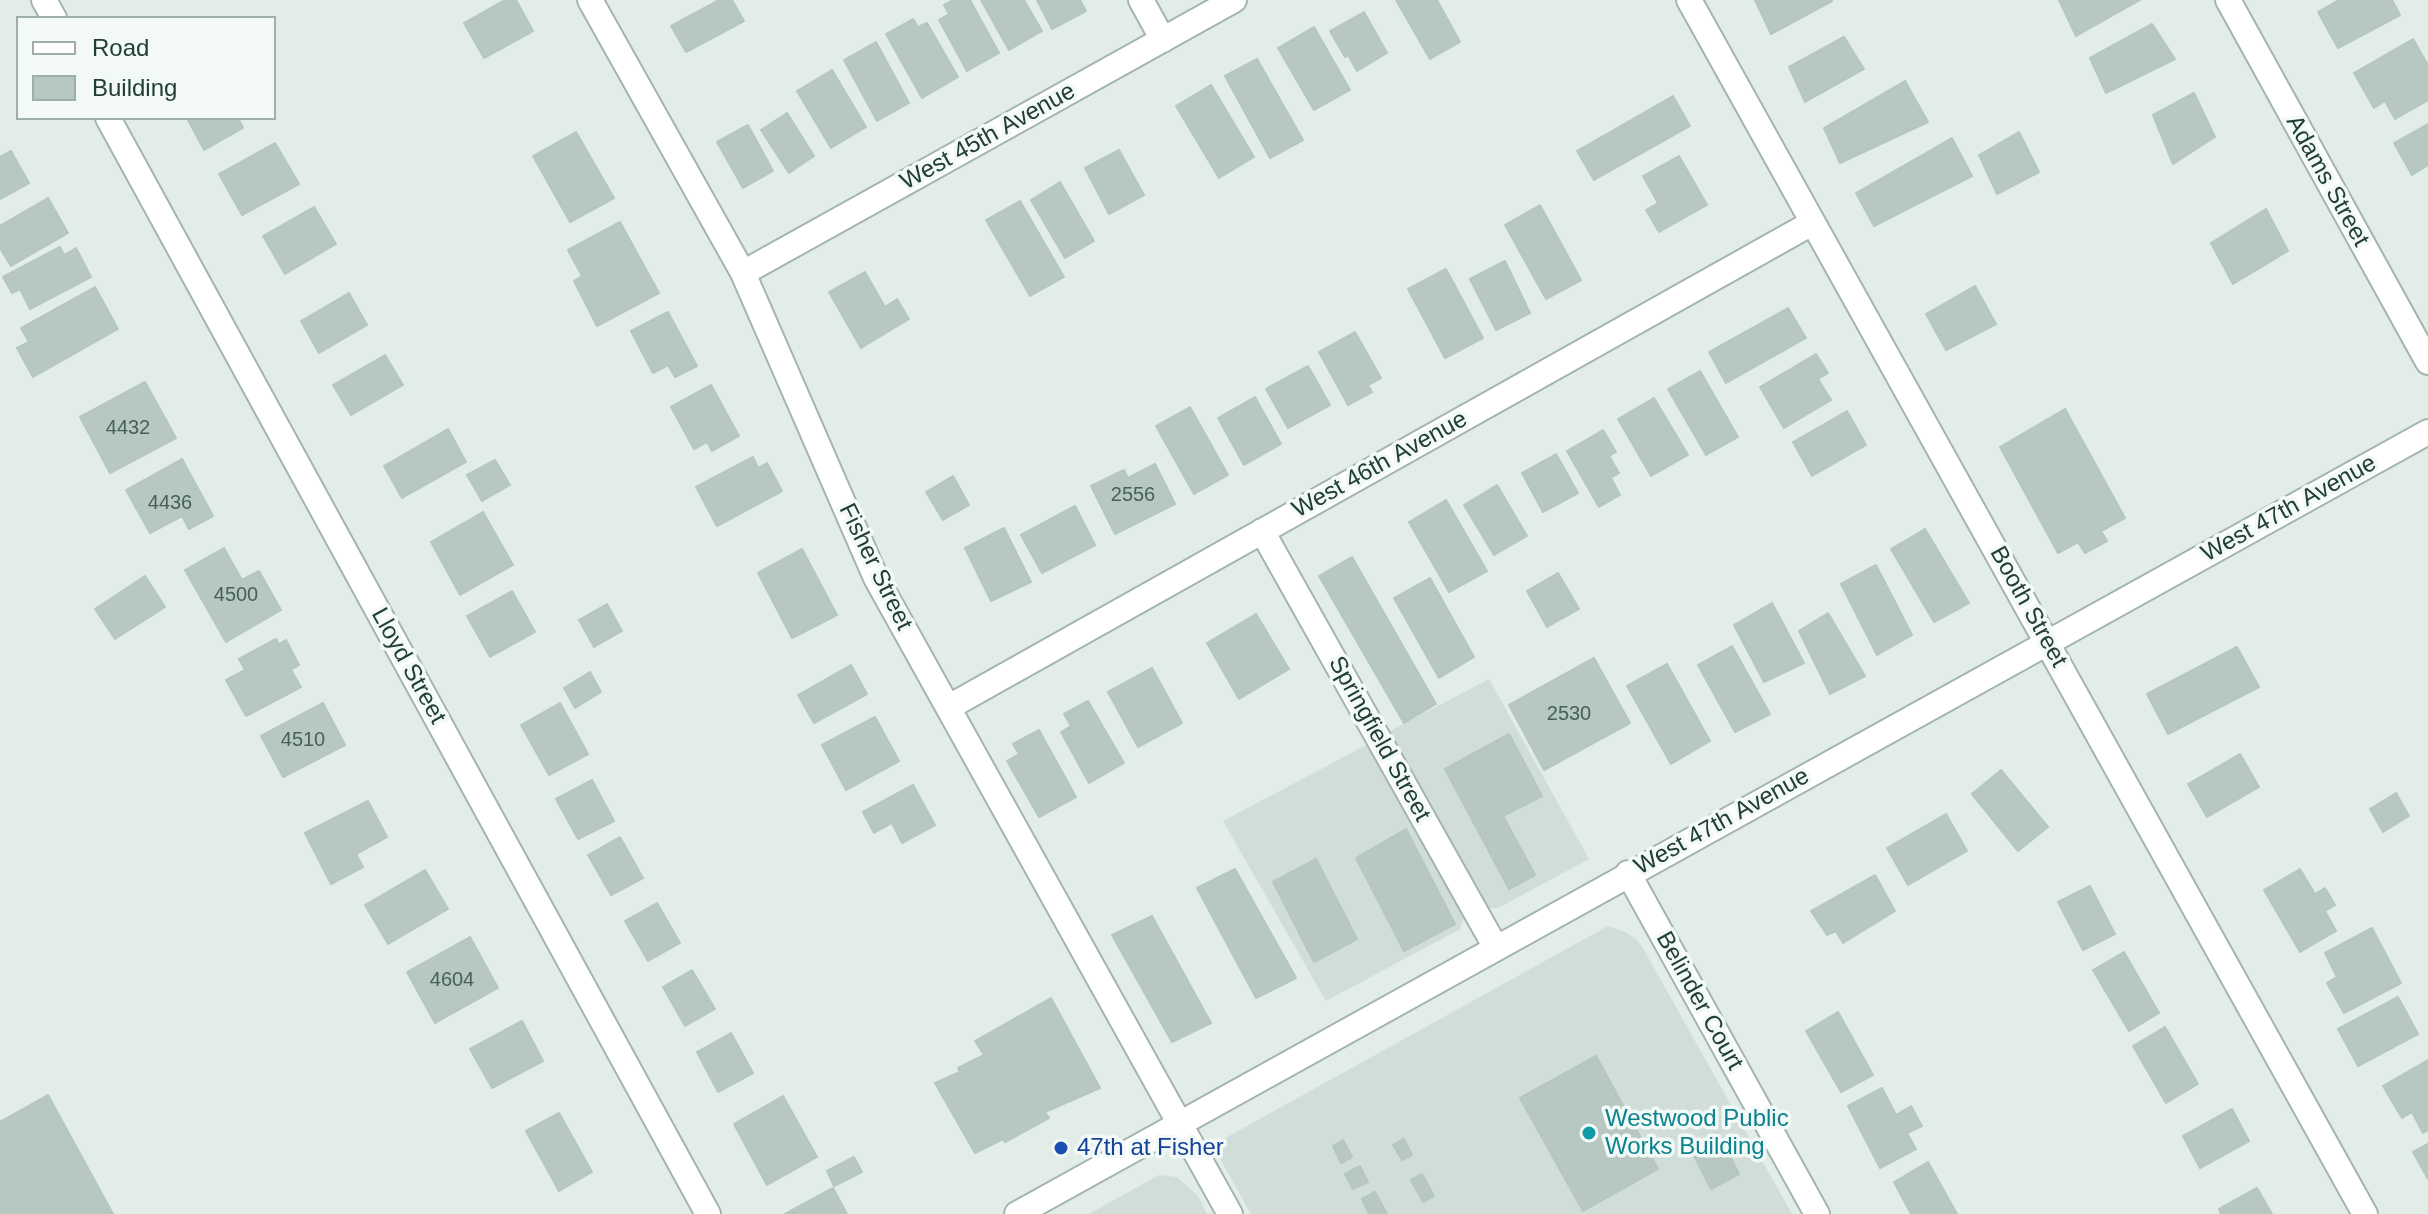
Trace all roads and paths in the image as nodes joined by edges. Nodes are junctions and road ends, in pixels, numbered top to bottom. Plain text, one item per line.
1 (590, 0) edge
2 (1141, 0) edge
3 (1234, 0) edge
4 (1689, 0) edge
5 (2228, 0) edge
6 (1163, 40) junction
7 (109, 120) edge
8 (1812, 223) junction
9 (743, 273) junction
10 (2428, 362) edge
11 (2428, 432) edge
12 (1262, 531) junction
13 (2048, 642) junction
14 (949, 707) junction
15 (1628, 873) junction
16 (1496, 948) junction
17 (1180, 1125) junction
18 (708, 1214) edge
19 (1017, 1214) edge
20 (1230, 1214) edge
21 (1817, 1214) edge
22 (2365, 1214) edge

1 - 9 street, Fisher Street
2 - 6 street
3 - 6 street, West 45th Avenue
4 - 8 street, Booth Street
5 - 10 street, Adams Street
6 - 9 street, West 45th Avenue
7 - 18 street, Lloyd Street
8 - 12 street, West 46th Avenue
8 - 13 street, Booth Street
9 - 14 street, Fisher Street
11 - 13 street, West 47th Avenue
12 - 14 street, West 46th Avenue
12 - 16 street, Springfield Street
13 - 15 street, West 47th Avenue
13 - 22 street, Booth Street
14 - 17 street, Fisher Street
15 - 16 street, West 47th Avenue
15 - 21 street, Belinder Court
16 - 17 street, West 47th Avenue
17 - 19 street, West 47th Avenue
17 - 20 street, Fisher Street

